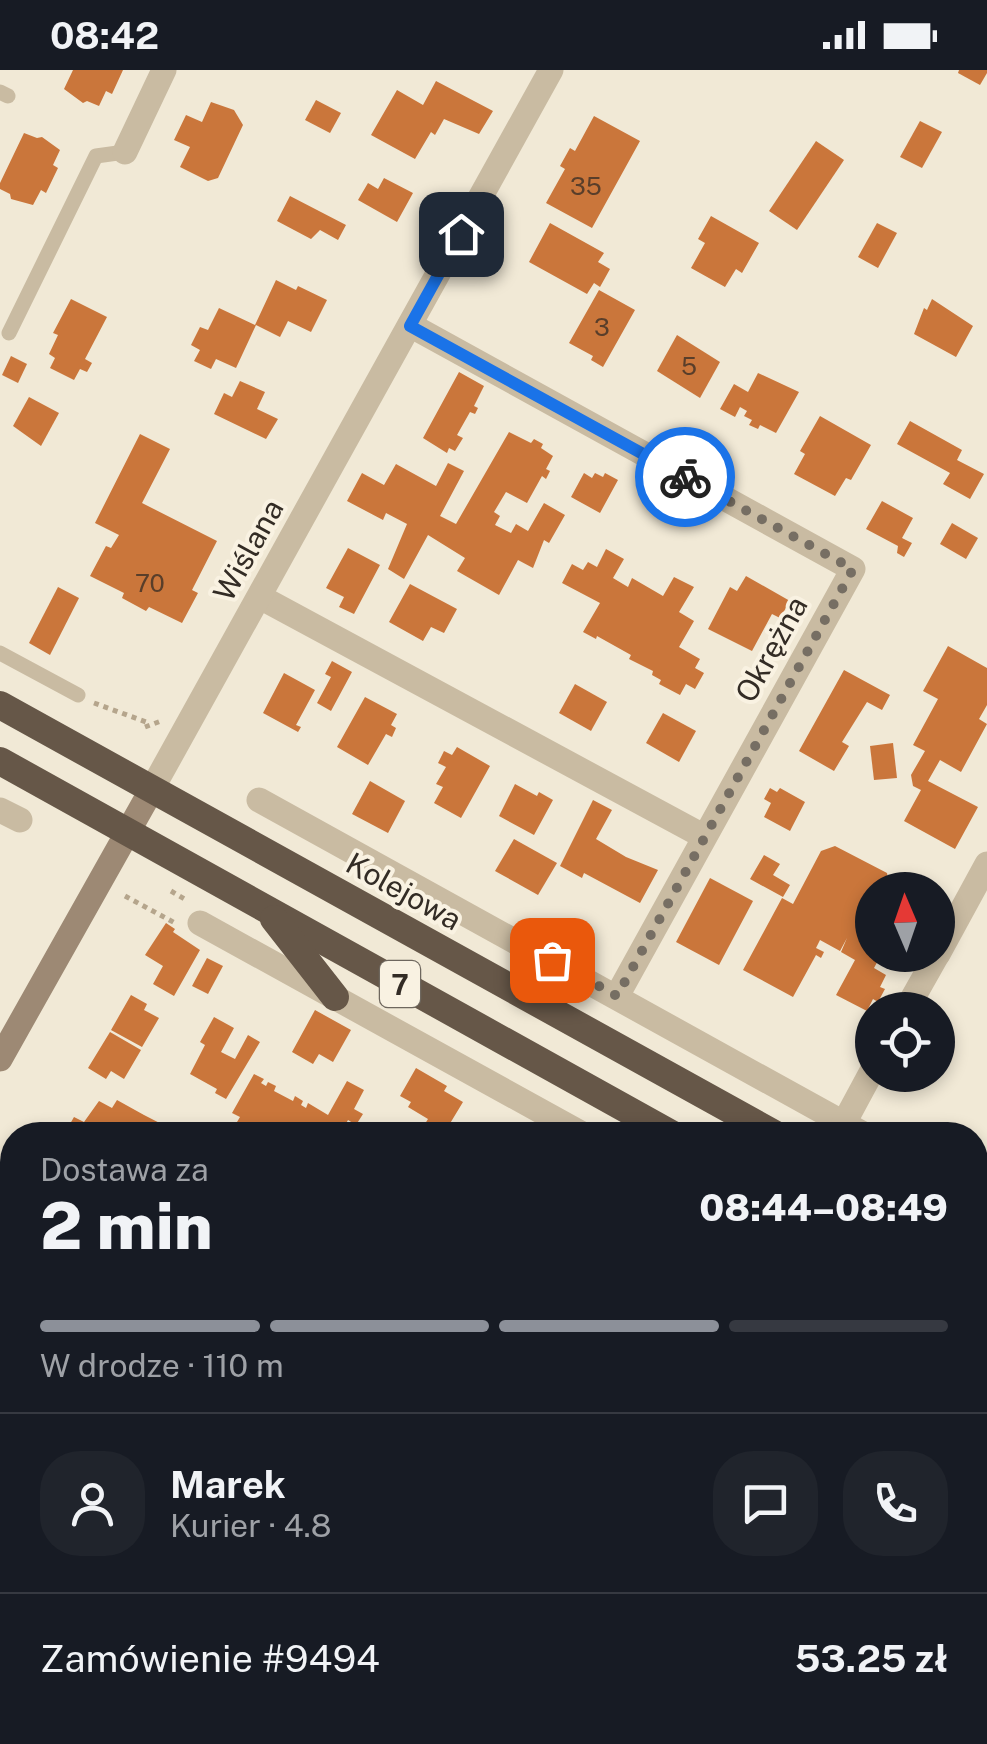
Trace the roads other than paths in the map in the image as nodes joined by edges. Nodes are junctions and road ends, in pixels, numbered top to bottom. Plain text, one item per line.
1 (164, 70) edge
2 (551, 70) edge
3 (125, 152) joint
4 (410, 326) junction
5 (9, 333) dead end
6 (260, 597) junction
7 (0, 653) edge
8 (0, 687) edge
9 (78, 695) road end
10 (10, 710) edge
11 (0, 761) edge
12 (152, 789) junction
13 (259, 800) dead end
14 (127, 832) junction
15 (703, 836) junction
16 (987, 864) edge
17 (267, 910) junction
18 (955, 922) edge
19 (200, 923) road end
20 (617, 996) junction
21 (335, 998) junction
22 (0, 1059) edge
23 (865, 1092) edge
24 (560, 1122) edge
25 (650, 1122) edge
26 (753, 1122) edge
27 (842, 1122) edge
28 (856, 1122) edge

1 - 3 street
2 - 4 street, Wiślana
3 - 5 lane
4 - 6 street, Wiślana
4 - 15 street, Okrężna
6 - 12 street, Wiślana
6 - 15 street
7 - 9 lane
8 - 10 highway
10 - 12 highway, Kolejowa / 7
11 - 14 highway, 7
12 - 14 main road, Wiślana
12 - 26 highway, Kolejowa / 7
13 - 20 street, Kolejowa
14 - 17 highway, 7
14 - 22 main road, Wiślana
15 - 20 street, Okrężna
16 - 18 street
17 - 21 highway
17 - 25 highway, 7
19 - 21 street
20 - 27 street, Kolejowa
21 - 24 street
23 - 28 street

